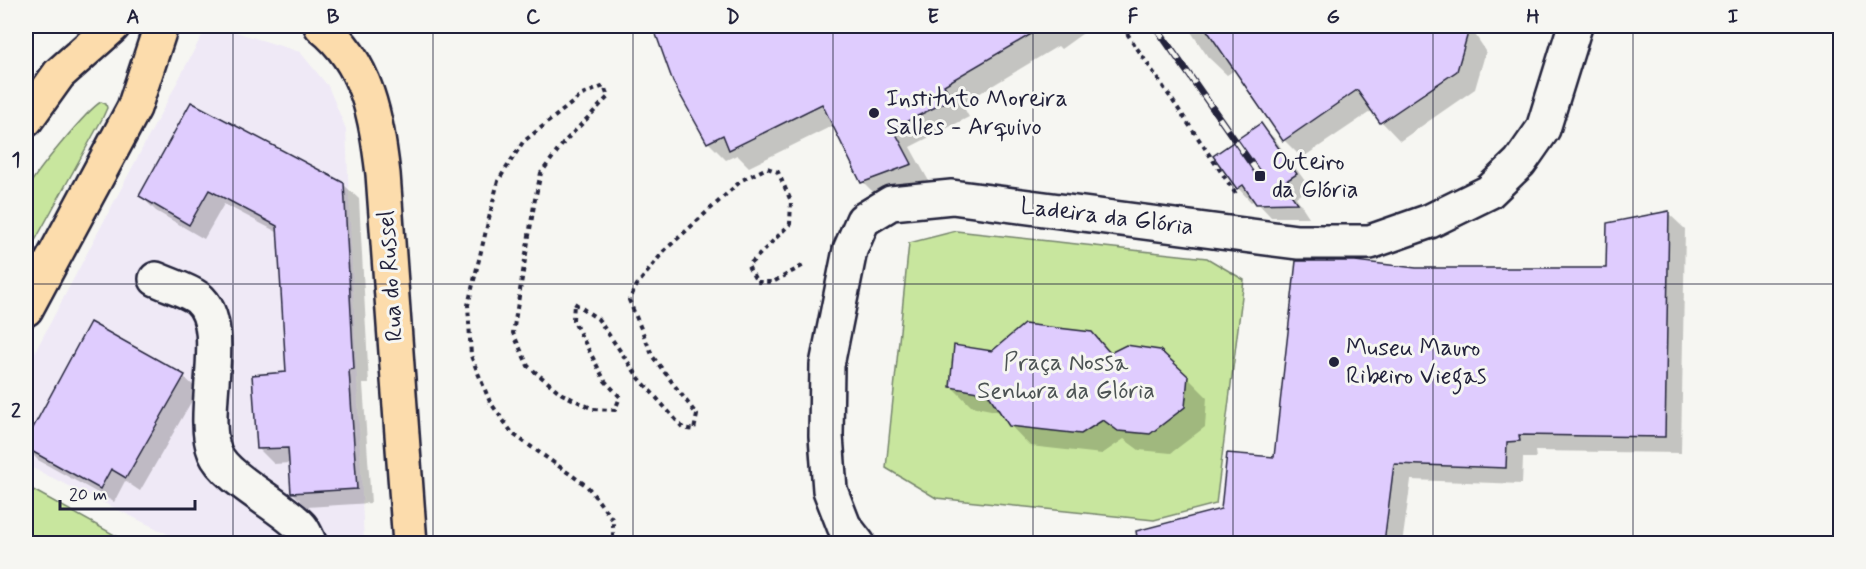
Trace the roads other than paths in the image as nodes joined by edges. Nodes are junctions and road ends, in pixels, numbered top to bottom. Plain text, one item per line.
1 (113, 26) edge
2 (161, 26) edge
3 (321, 26) edge
4 (1575, 26) edge
5 (26, 120) edge
6 (156, 279) dead end
7 (26, 309) edge
8 (310, 543) edge
9 (410, 543) edge
10 (858, 543) edge

1 - 5 main road
2 - 7 main road
3 - 9 main road, Rua do Russel
4 - 10 street, Ladeira da Glória
6 - 8 street

